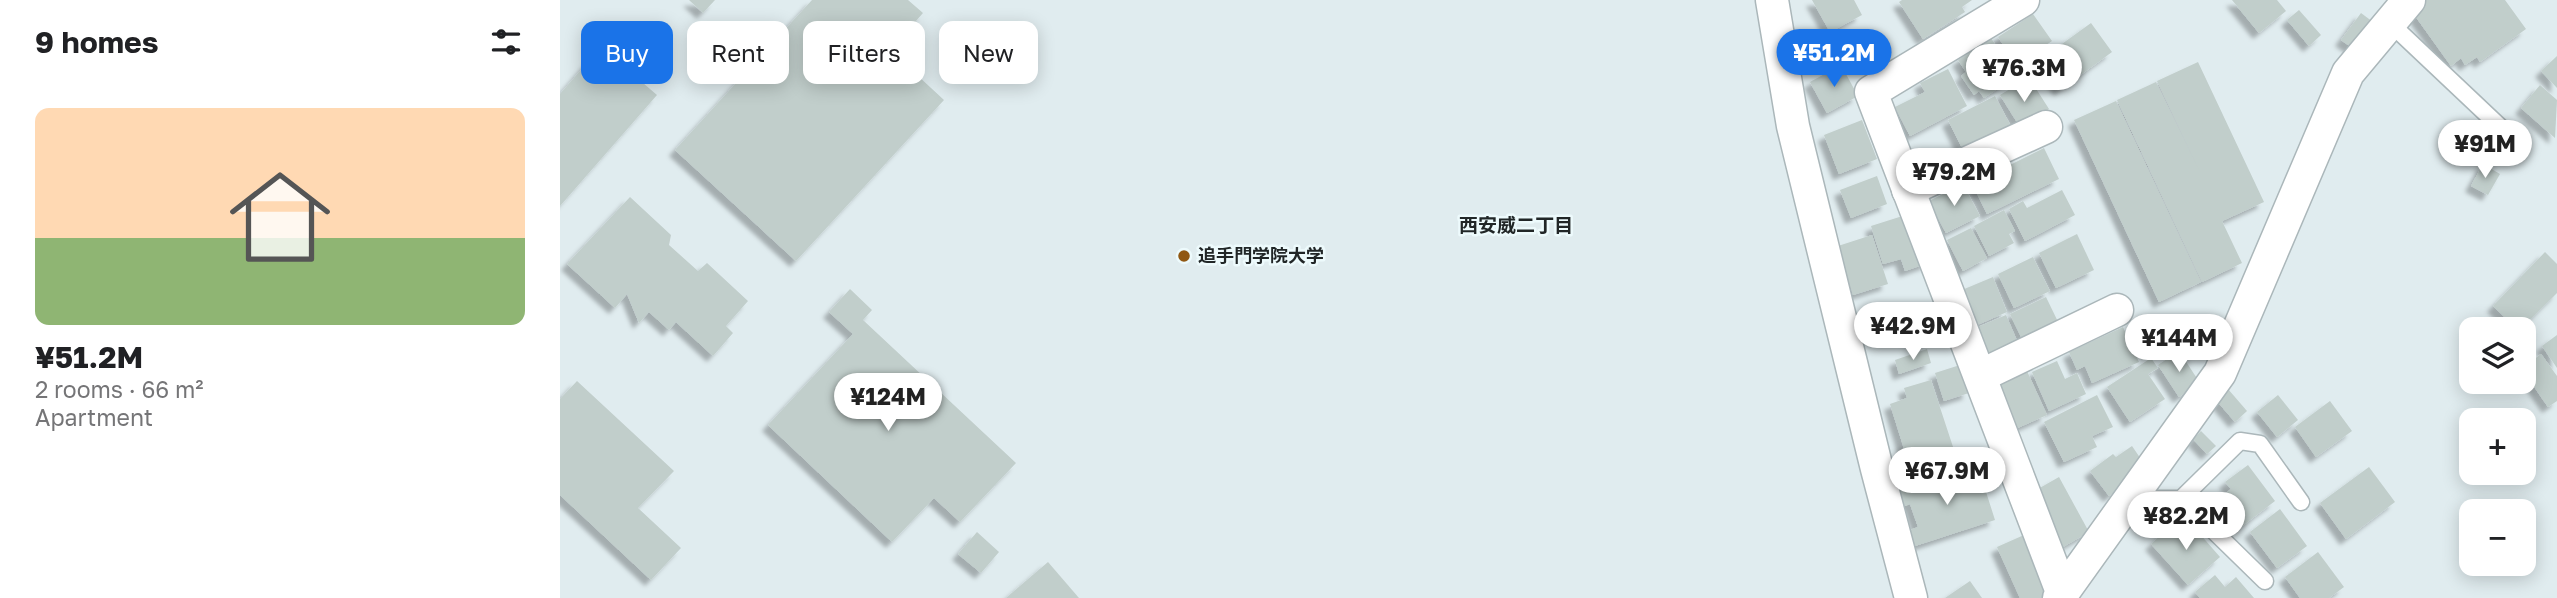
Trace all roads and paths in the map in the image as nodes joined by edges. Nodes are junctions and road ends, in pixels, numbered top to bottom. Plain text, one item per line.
1 (1772, 0) edge
2 (2023, 0) edge
3 (2399, 11) edge
4 (2046, 127) dead end
5 (2515, 141) dead end
6 (1908, 190) junction
7 (2117, 310) dead end
8 (1980, 376) junction
9 (2129, 499) junction
10 (2181, 499) junction
11 (2301, 502) dead end
12 (2265, 581) dead end
13 (2061, 595) edge
14 (1911, 598) edge

1 - 14 street
2 - 6 street
3 - 5 lane
3 - 9 street
4 - 6 street
6 - 8 street
7 - 8 street
8 - 13 street
9 - 10 lane
9 - 13 street
10 - 11 lane
10 - 12 lane

